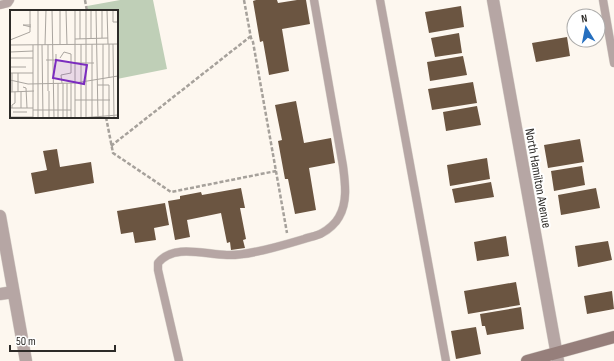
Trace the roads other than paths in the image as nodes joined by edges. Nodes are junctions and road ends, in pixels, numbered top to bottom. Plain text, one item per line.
1 (10, 0) edge
2 (314, 0) edge
3 (380, 0) edge
4 (493, 0) edge
5 (603, 0) edge
6 (0, 5) edge
7 (614, 63) edge
8 (0, 216) edge
9 (13, 292) junction
10 (0, 294) edge
11 (614, 337) edge
12 (557, 357) edge
13 (26, 361) edge
14 (179, 361) edge
15 (446, 361) edge
16 (527, 361) edge

1 - 6 lane
2 - 14 lane
3 - 15 lane
4 - 12 street, North Hamilton Avenue
5 - 7 lane
8 - 9 street
9 - 10 street
9 - 13 street
11 - 12 main road
12 - 16 main road

